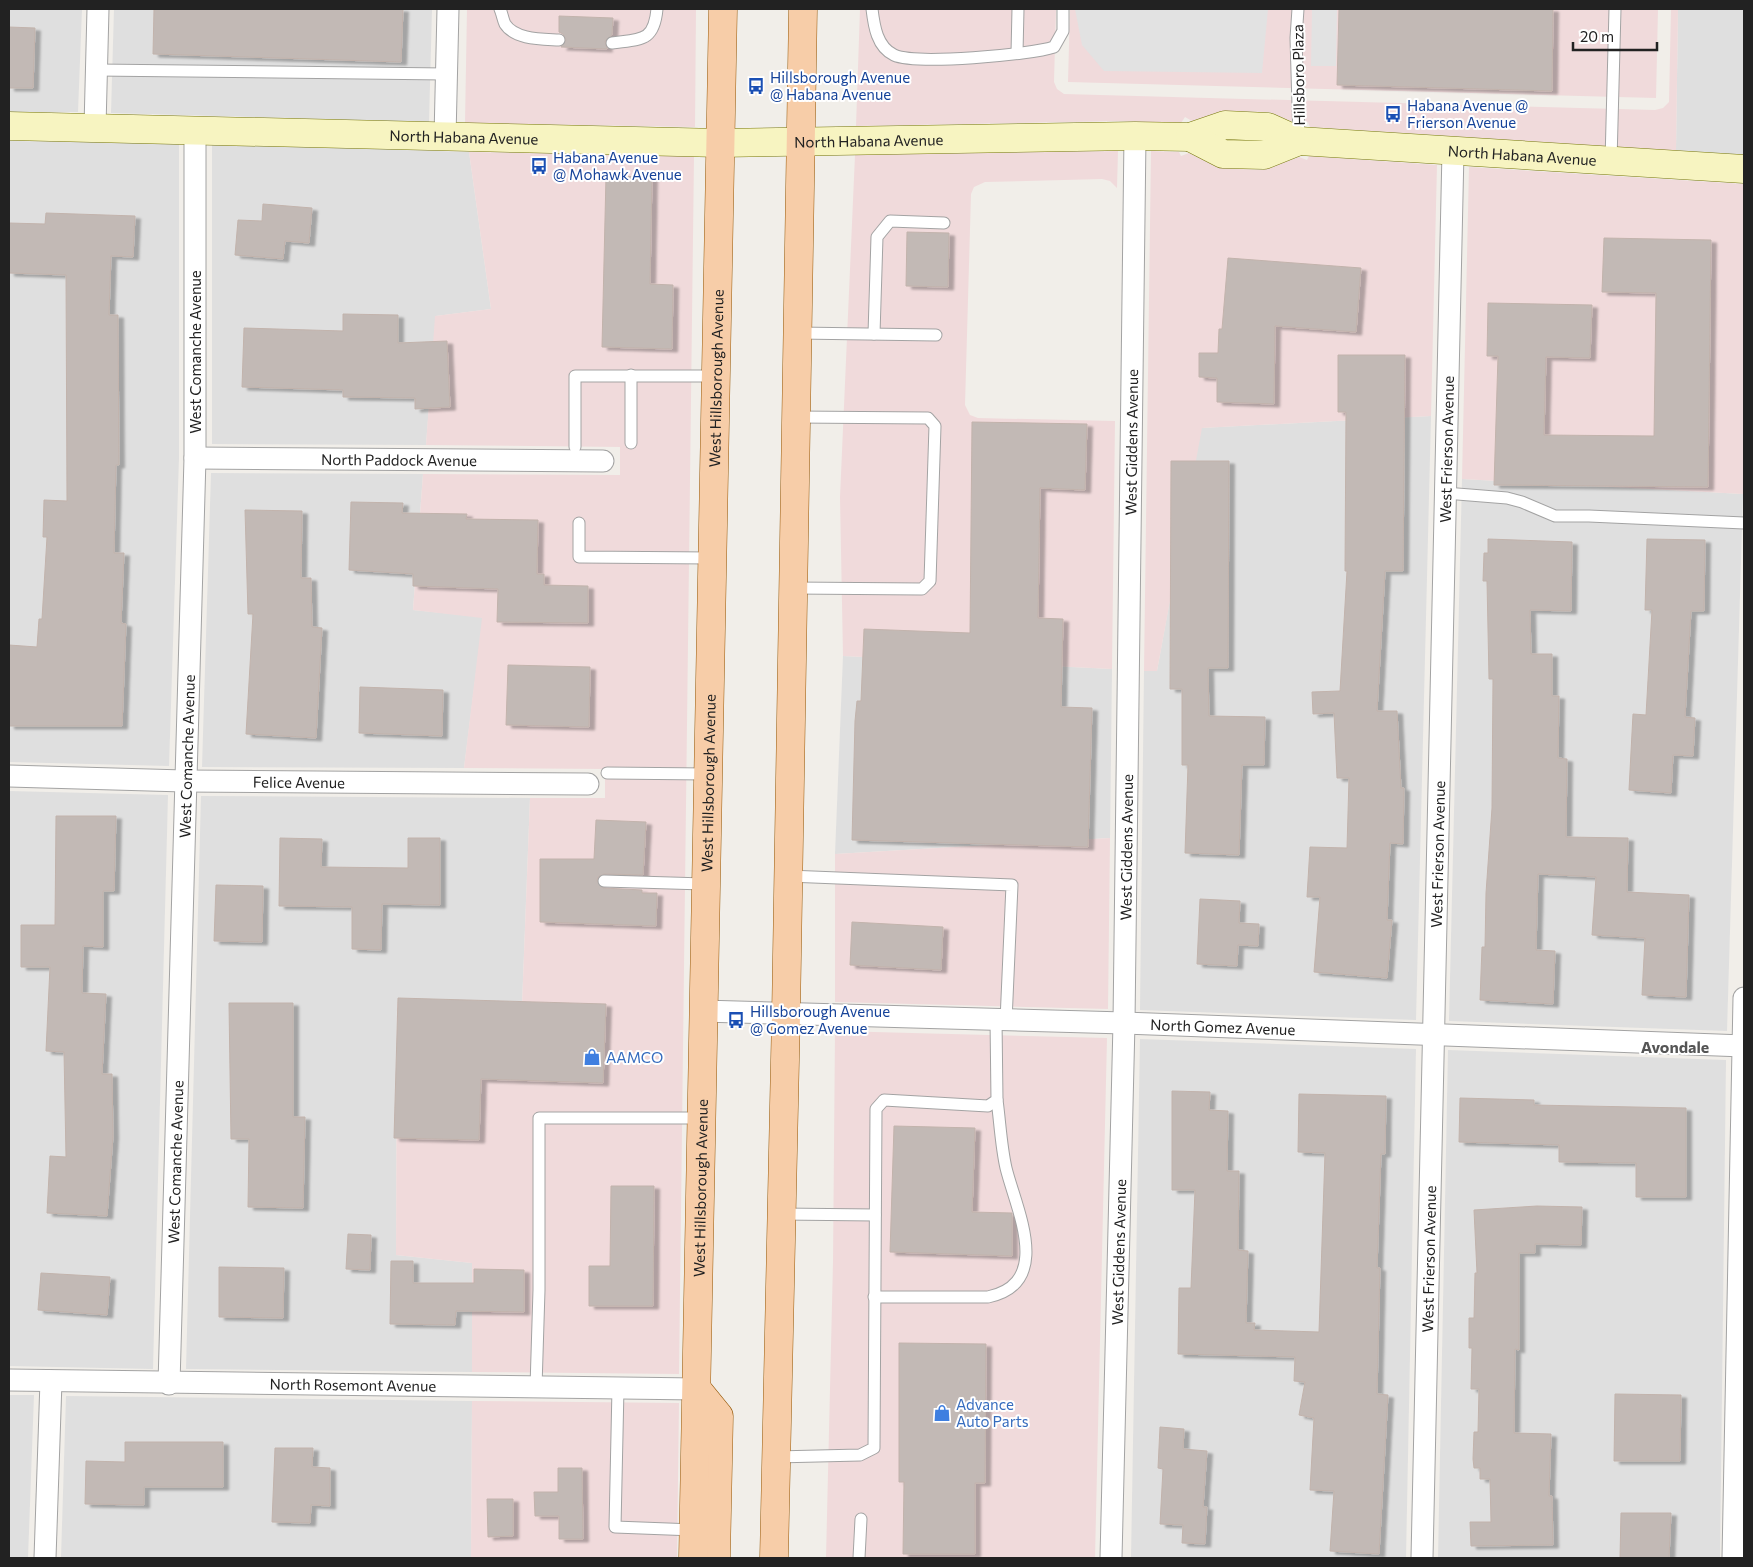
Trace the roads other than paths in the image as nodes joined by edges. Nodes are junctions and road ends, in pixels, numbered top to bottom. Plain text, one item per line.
1 (98, 9) edge
2 (448, 9) edge
3 (500, 9) edge
4 (657, 9) edge
5 (722, 9) edge
6 (803, 9) edge
7 (872, 9) edge
8 (1018, 9) edge
9 (1063, 9) edge
10 (1298, 9) edge
11 (1615, 9) edge
12 (559, 40) dead end
13 (612, 43) dead end
14 (1018, 53) junction
15 (96, 70) junction
16 (446, 74) junction
17 (9, 126) edge
18 (94, 127) junction
19 (195, 129) junction
20 (1135, 136) junction
21 (445, 137) junction
22 (1300, 141) junction
23 (800, 142) junction
24 (720, 143) junction
25 (1453, 151) junction
26 (1611, 161) junction
27 (1744, 170) edge
28 (944, 222) dead end
29 (796, 333) junction
30 (874, 334) junction
31 (936, 335) dead end
32 (631, 376) junction
33 (715, 376) junction
34 (795, 417) junction
35 (631, 444) dead end
36 (575, 447) dead end
37 (195, 458) junction
38 (604, 461) dead end
39 (1445, 493) junction
40 (578, 523) dead end
41 (1744, 523) edge
42 (711, 558) junction
43 (792, 588) junction
44 (607, 773) dead end
45 (707, 774) junction
46 (9, 776) edge
47 (184, 781) junction
48 (588, 784) dead end
49 (788, 876) junction
50 (604, 881) dead end
51 (704, 884) junction
52 (1744, 998) edge
53 (702, 1012) junction
54 (786, 1015) junction
55 (1001, 1020) junction
56 (1124, 1023) junction
57 (1432, 1035) junction
58 (1744, 1046) edge
59 (997, 1100) junction
60 (700, 1118) junction
61 (781, 1214) junction
62 (875, 1215) junction
63 (874, 1297) junction
64 (9, 1380) edge
65 (51, 1381) junction
66 (169, 1384) junction
67 (536, 1387) junction
68 (618, 1388) junction
69 (697, 1389) junction
70 (776, 1457) junction
71 (861, 1519) dead end
72 (694, 1530) junction
73 (45, 1558) edge
74 (693, 1558) edge
75 (716, 1558) edge
76 (774, 1558) edge
77 (859, 1558) edge
78 (1112, 1558) edge
79 (1422, 1558) edge
80 (1733, 1558) edge

1 - 15 street
2 - 16 street
3 - 12 lane
4 - 13 lane
5 - 24 main road, West Hillsborough Avenue
6 - 23 main road
7 - 14 lane
8 - 14 lane
9 - 14 lane
10 - 22 lane, Hillsboro Plaza
11 - 26 lane
15 - 16 lane
15 - 18 street
16 - 21 street
17 - 18 street, North Habana Avenue
18 - 19 street, North Habana Avenue
19 - 21 street, North Habana Avenue
19 - 37 street, West Comanche Avenue
20 - 22 street, North Habana Avenue
20 - 23 street, North Habana Avenue
20 - 56 street, West Giddens Avenue
21 - 24 street, North Habana Avenue
22 - 25 street, North Habana Avenue
23 - 24 street, North Habana Avenue
23 - 29 main road
24 - 33 main road, West Hillsborough Avenue
25 - 26 street, North Habana Avenue
25 - 39 street, West Frierson Avenue
26 - 27 street, North Habana Avenue
28 - 30 lane
29 - 30 lane
29 - 34 main road
30 - 31 lane
32 - 33 lane
32 - 35 lane
32 - 36 lane
33 - 42 main road, West Hillsborough Avenue
34 - 43 main road
34 - 43 lane
37 - 38 street, North Paddock Avenue
37 - 47 street, West Comanche Avenue
39 - 41 lane
39 - 57 street, West Frierson Avenue
40 - 42 lane
42 - 45 main road, West Hillsborough Avenue
43 - 49 main road
44 - 45 lane
45 - 51 main road, West Hillsborough Avenue
46 - 47 street, Felice Avenue
47 - 48 street, Felice Avenue
47 - 66 street, West Comanche Avenue
49 - 54 main road
49 - 55 lane
50 - 51 lane
51 - 53 main road, West Hillsborough Avenue
52 - 58 street
53 - 54 street, North Gomez Avenue
53 - 60 main road, West Hillsborough Avenue
54 - 55 street, North Gomez Avenue
54 - 61 main road
55 - 56 street, North Gomez Avenue
55 - 59 lane
56 - 57 street, North Gomez Avenue
56 - 78 street, West Giddens Avenue
57 - 58 street, North Gomez Avenue
57 - 79 street, West Frierson Avenue
58 - 80 street
59 - 62 lane
59 - 63 lane
60 - 67 lane
60 - 69 main road, West Hillsborough Avenue
61 - 62 lane
61 - 70 main road
62 - 63 lane
63 - 70 lane
64 - 65 street, North Rosemont Avenue
65 - 66 street, North Rosemont Avenue
65 - 73 street
66 - 67 street, North Rosemont Avenue
67 - 68 street, North Rosemont Avenue
68 - 69 street, North Rosemont Avenue
68 - 72 lane
69 - 72 main road, West Hillsborough Avenue
69 - 75 main road
70 - 76 main road
71 - 77 lane
72 - 74 main road, West Hillsborough Avenue

